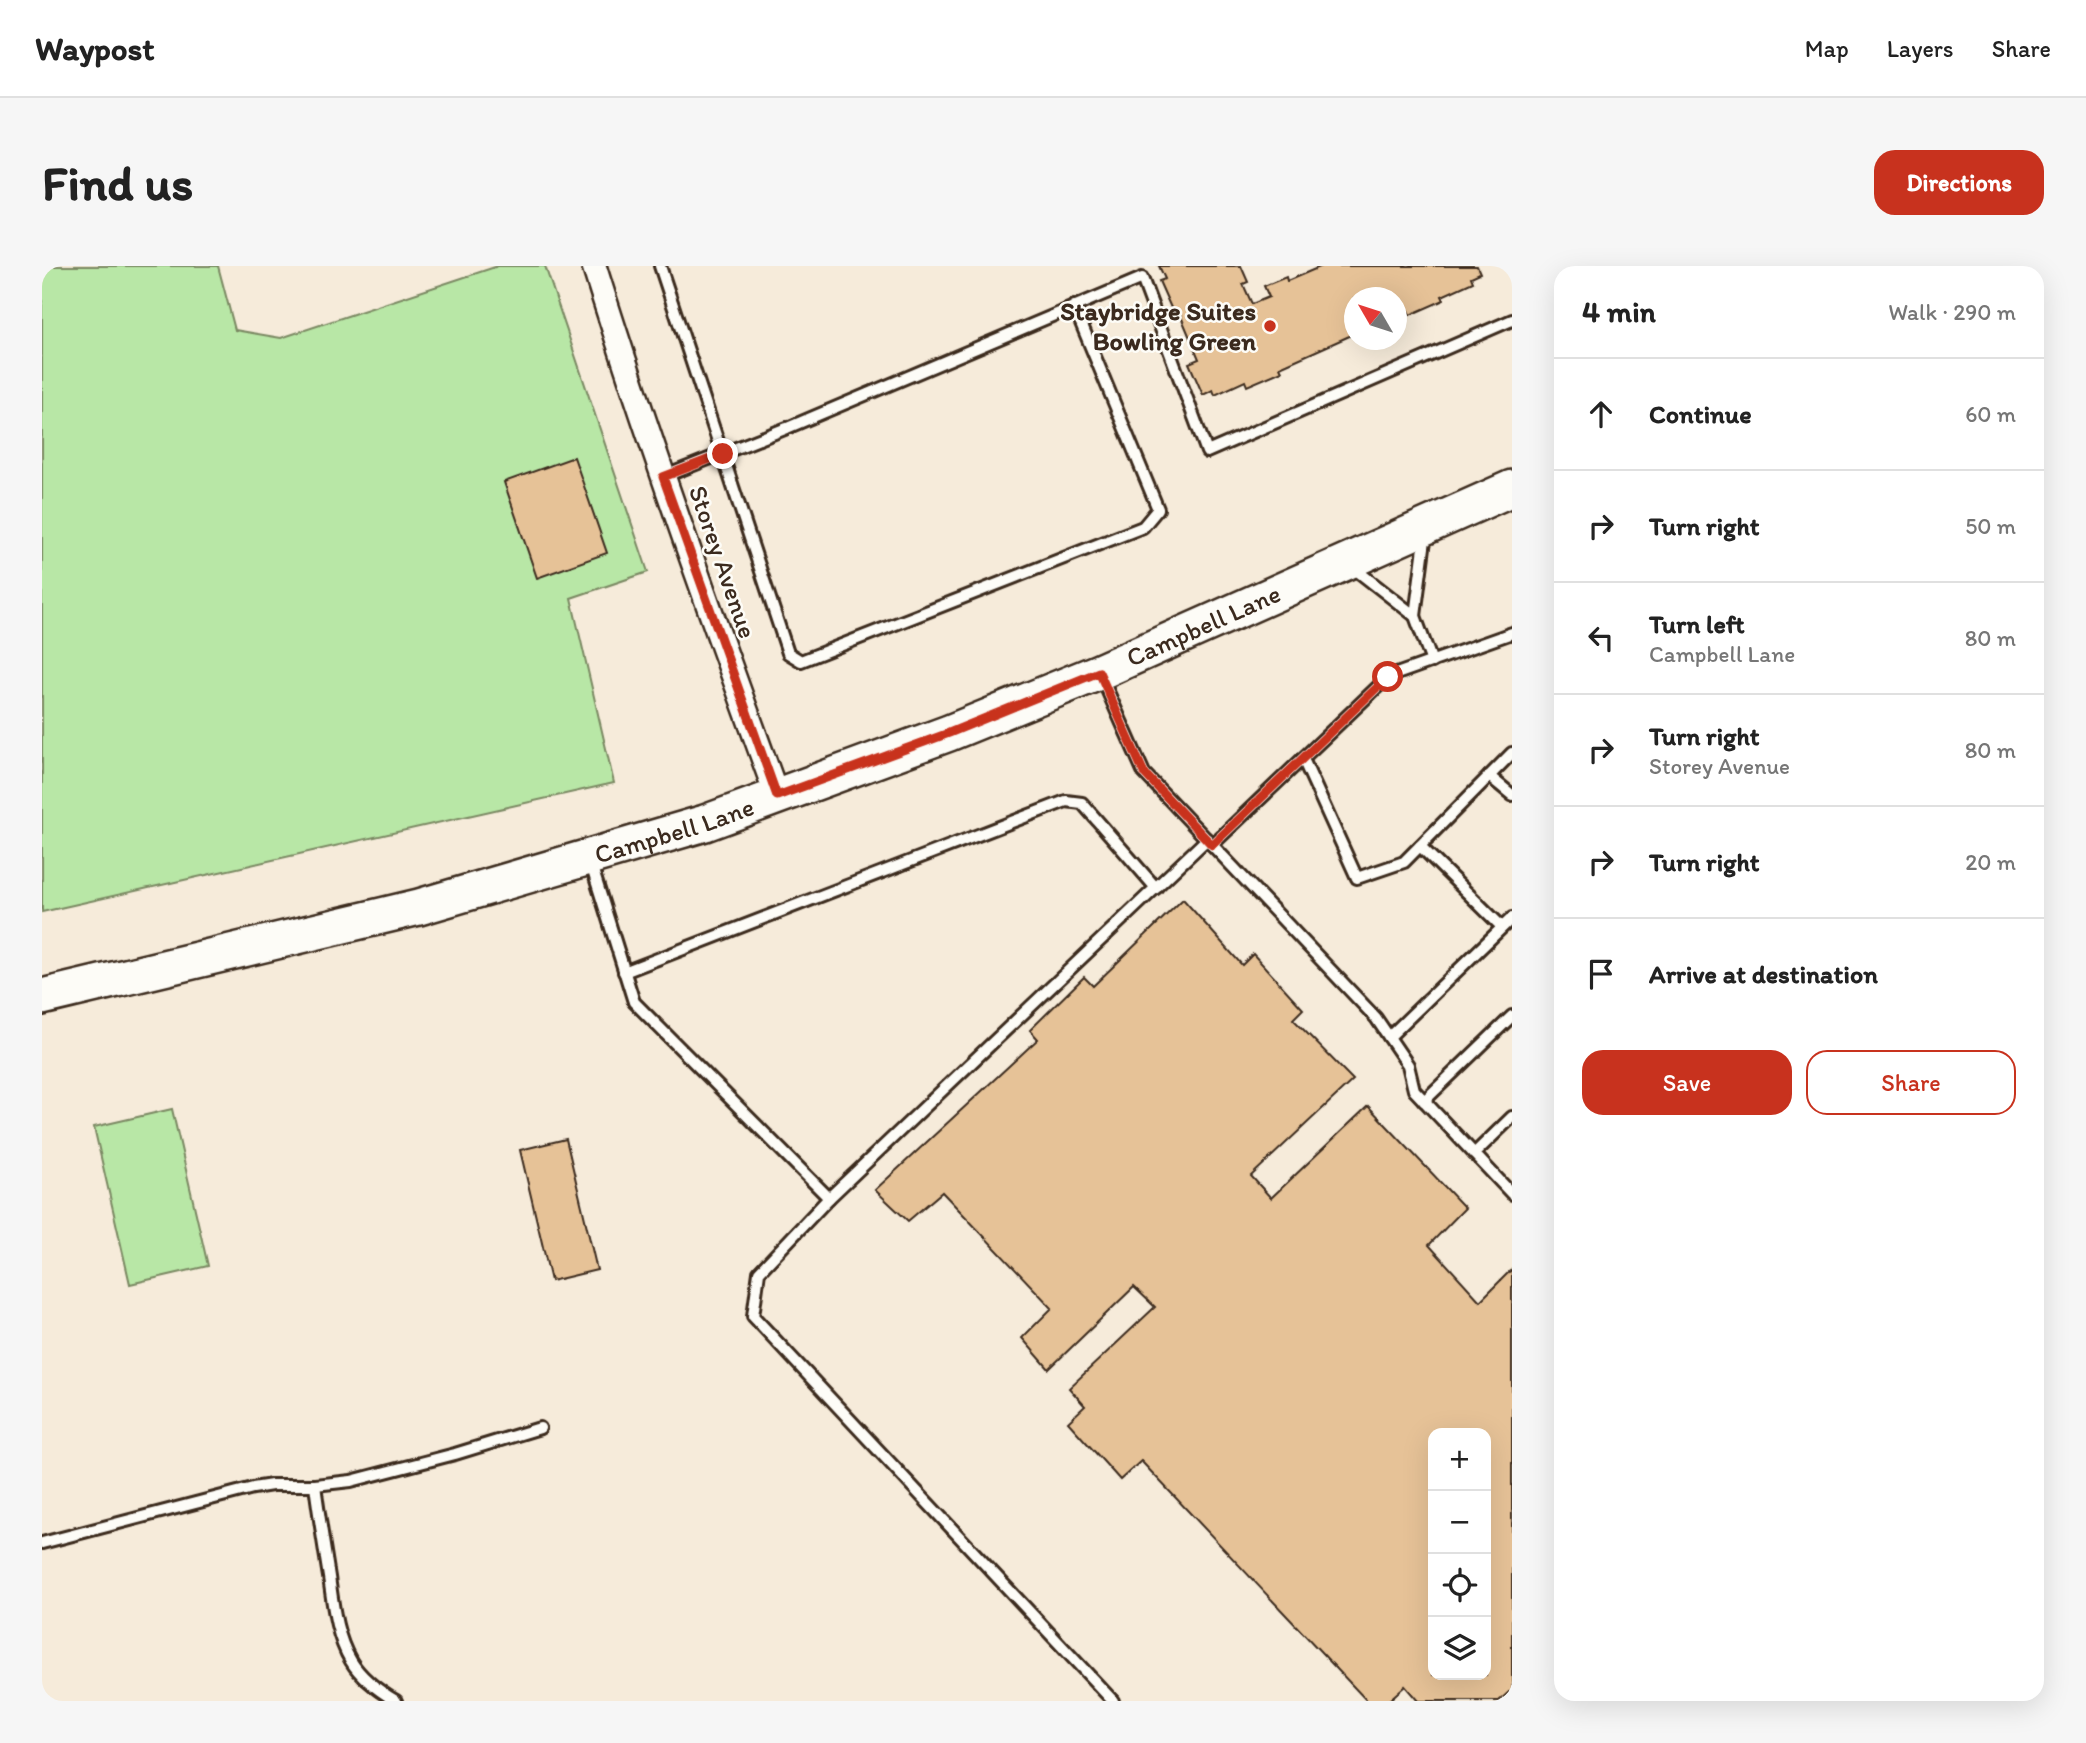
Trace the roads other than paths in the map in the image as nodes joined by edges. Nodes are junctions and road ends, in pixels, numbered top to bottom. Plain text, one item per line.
1 (594, 266) edge
2 (660, 266) edge
3 (1137, 266) edge
4 (1142, 278) junction
5 (1074, 306) junction
6 (1512, 320) edge
7 (723, 454) junction
8 (663, 477) junction
9 (1512, 488) edge
10 (1427, 526) junction
11 (1346, 562) junction
12 (1415, 616) junction
13 (1512, 633) edge
14 (1432, 662) junction
15 (1099, 672) junction
16 (1512, 753) edge
17 (1303, 759) junction
18 (1489, 776) junction
19 (777, 796) junction
20 (1512, 796) edge
21 (1209, 842) junction
22 (1420, 846) junction
23 (589, 858) junction
24 (1156, 888) junction
25 (1512, 918) edge
26 (1502, 927) junction
27 (624, 972) junction
28 (42, 997) edge
29 (1512, 1016) edge
30 (1389, 1037) junction
31 (1424, 1101) junction
32 (1512, 1118) edge
33 (1474, 1154) junction
34 (1512, 1194) edge
35 (829, 1198) junction
36 (540, 1428) dead end
37 (315, 1485) junction
38 (42, 1543) edge
39 (396, 1701) edge
40 (1113, 1701) edge

1 - 8 street, Storey Avenue
2 - 7 lane
3 - 4 lane
4 - 5 lane
4 - 6 lane
5 - 7 lane
5 - 7 lane
7 - 8 lane
8 - 19 street, Storey Avenue
9 - 10 main road, Campbell Lane
10 - 11 main road, Campbell Lane
10 - 12 lane
11 - 12 lane
11 - 15 main road, Campbell Lane
12 - 14 lane
13 - 14 lane
14 - 17 lane
15 - 19 main road, Campbell Lane
15 - 21 lane
16 - 18 lane
17 - 21 lane
17 - 22 lane
18 - 20 lane
18 - 22 lane
19 - 23 main road, Campbell Lane
21 - 24 lane
21 - 30 lane
22 - 26 lane
23 - 27 lane
23 - 28 main road, Campbell Lane
24 - 27 lane
24 - 35 lane
25 - 26 lane
26 - 30 lane
27 - 35 lane
29 - 31 lane
30 - 31 lane
31 - 33 lane
32 - 33 lane
33 - 34 lane
35 - 40 lane
36 - 37 lane
37 - 38 lane
37 - 39 lane

